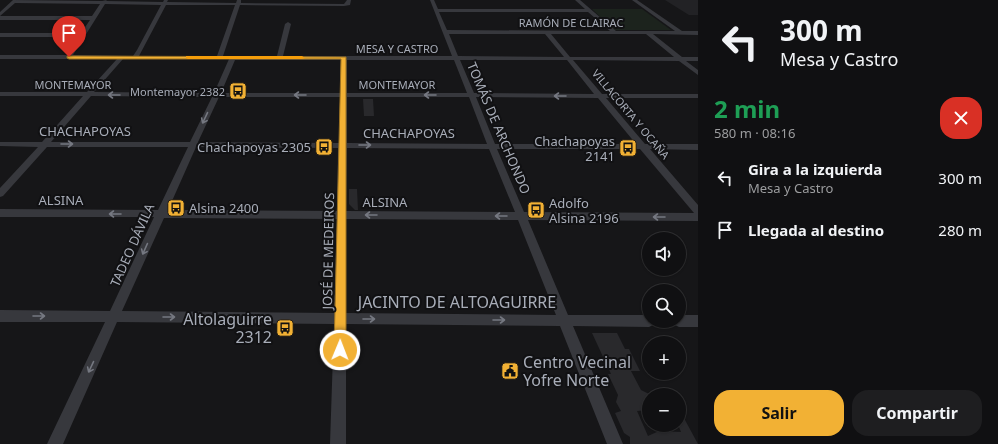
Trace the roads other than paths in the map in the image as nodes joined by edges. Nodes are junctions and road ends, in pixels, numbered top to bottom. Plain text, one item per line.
1 (432, 0) edge
2 (577, 0) edge
3 (634, 0) edge
4 (15, 1) edge
5 (104, 1) edge
6 (165, 1) edge
7 (238, 2) edge
8 (348, 3) edge
9 (436, 10) junction
10 (589, 11) junction
11 (0, 16) edge
12 (93, 18) junction
13 (288, 24) dead end
14 (444, 32) junction
15 (546, 32) junction
16 (614, 32) junction
17 (646, 32) junction
18 (680, 33) junction
19 (698, 33) edge
20 (0, 35) edge
21 (83, 35) junction
22 (0, 57) edge
23 (11, 57) junction
24 (69, 57) junction
25 (122, 57) junction
26 (135, 57) junction
27 (220, 57) junction
28 (233, 58) junction
29 (279, 58) junction
30 (344, 58) junction
31 (455, 58) junction
32 (568, 58) junction
33 (680, 59) junction
34 (698, 59) edge
35 (0, 65) edge
36 (698, 73) edge
37 (0, 94) edge
38 (89, 95) junction
39 (216, 95) junction
40 (343, 95) junction
41 (470, 96) junction
42 (599, 96) junction
43 (698, 96) edge
44 (0, 144) edge
45 (45, 144) junction
46 (193, 144) junction
47 (343, 145) junction
48 (491, 146) junction
49 (643, 146) junction
50 (698, 146) edge
51 (0, 194) edge
52 (698, 212) edge
53 (0, 213) edge
54 (161, 214) junction
55 (342, 215) junction
56 (520, 216) junction
57 (698, 217) edge
58 (0, 316) edge
59 (115, 317) junction
60 (341, 318) junction
61 (564, 320) junction
62 (642, 321) edge
63 (686, 321) edge
64 (698, 321) edge
65 (56, 444) edge
66 (338, 444) edge
67 (615, 444) edge

1 - 9 street, TOMÁS DE ARCHONDO
2 - 10 street
3 - 18 street
4 - 5 street
4 - 11 street
5 - 6 street
5 - 12 street
6 - 7 street
6 - 26 street
7 - 8 street
7 - 27 street
9 - 10 street
9 - 14 street, TOMÁS DE ARCHONDO
10 - 16 street
11 - 12 street
12 - 21 street
13 - 29 street
14 - 15 street, RAMÓN DE CLAIRAC
14 - 31 street, TOMÁS DE ARCHONDO
15 - 16 street, RAMÓN DE CLAIRAC
15 - 32 street, VILLACORTA Y OCAÑA
16 - 17 street, RAMÓN DE CLAIRAC
17 - 18 street, RAMÓN DE CLAIRAC
17 - 33 street
18 - 19 street, RAMÓN DE CLAIRAC
20 - 21 street
21 - 24 street
22 - 23 street, MESA Y CASTRO
23 - 24 street, MESA Y CASTRO
23 - 35 street
24 - 25 street, MESA Y CASTRO
25 - 26 street, MESA Y CASTRO
25 - 38 street
26 - 27 street, MESA Y CASTRO
27 - 28 street, MESA Y CASTRO
28 - 29 street, MESA Y CASTRO
28 - 39 street, TADEO DÁVILA
29 - 30 street, MESA Y CASTRO
30 - 31 street, MESA Y CASTRO
30 - 40 street, JOSÉ DE MEDEIROS
31 - 32 street, MESA Y CASTRO
31 - 41 street, TOMÁS DE ARCHONDO
32 - 33 street, MESA Y CASTRO
32 - 42 street, VILLACORTA Y OCAÑA
33 - 34 street, MESA Y CASTRO
33 - 36 street
37 - 38 street, MONTEMAYOR
39 -> 38 street, MONTEMAYOR
38 - 45 street
40 -> 39 street, MONTEMAYOR
39 -> 46 street, TADEO DÁVILA
41 -> 40 street, MONTEMAYOR
40 - 47 street, JOSÉ DE MEDEIROS
42 -> 41 street, MONTEMAYOR
41 - 48 street, TOMÁS DE ARCHONDO
42 - 43 street, MONTEMAYOR
42 - 49 street, VILLACORTA Y OCAÑA
44 - 45 street, CHACHAPOYAS
45 -> 46 street, CHACHAPOYAS
45 - 51 street
46 - 47 street, CHACHAPOYAS
46 - 54 street, TADEO DÁVILA
47 -> 48 street, CHACHAPOYAS
47 - 55 street, JOSÉ DE MEDEIROS
48 - 49 street, CHACHAPOYAS
48 - 56 street, TOMÁS DE ARCHONDO
49 - 50 street, CHACHAPOYAS
49 - 52 street, VILLACORTA Y OCAÑA
54 -> 53 street, ALSINA
54 - 55 street, ALSINA
54 -> 59 street, TADEO DÁVILA
56 -> 55 street, ALSINA
55 - 60 street, JOSÉ DE MEDEIROS
57 -> 56 street, ALSINA
56 - 61 street, TOMÁS DE ARCHONDO
58 -> 59 street, JACINTO DE ALTOAGUIRRE
59 -> 60 street, JACINTO DE ALTOAGUIRRE
59 -> 65 street, TADEO DÁVILA
60 -> 61 street, JACINTO DE ALTOAGUIRRE
60 - 66 street, JOSÉ DE MEDEIROS
61 - 62 street, JACINTO DE ALTOAGUIRRE
61 - 67 street, TOMÁS DE ARCHONDO
63 - 64 street

